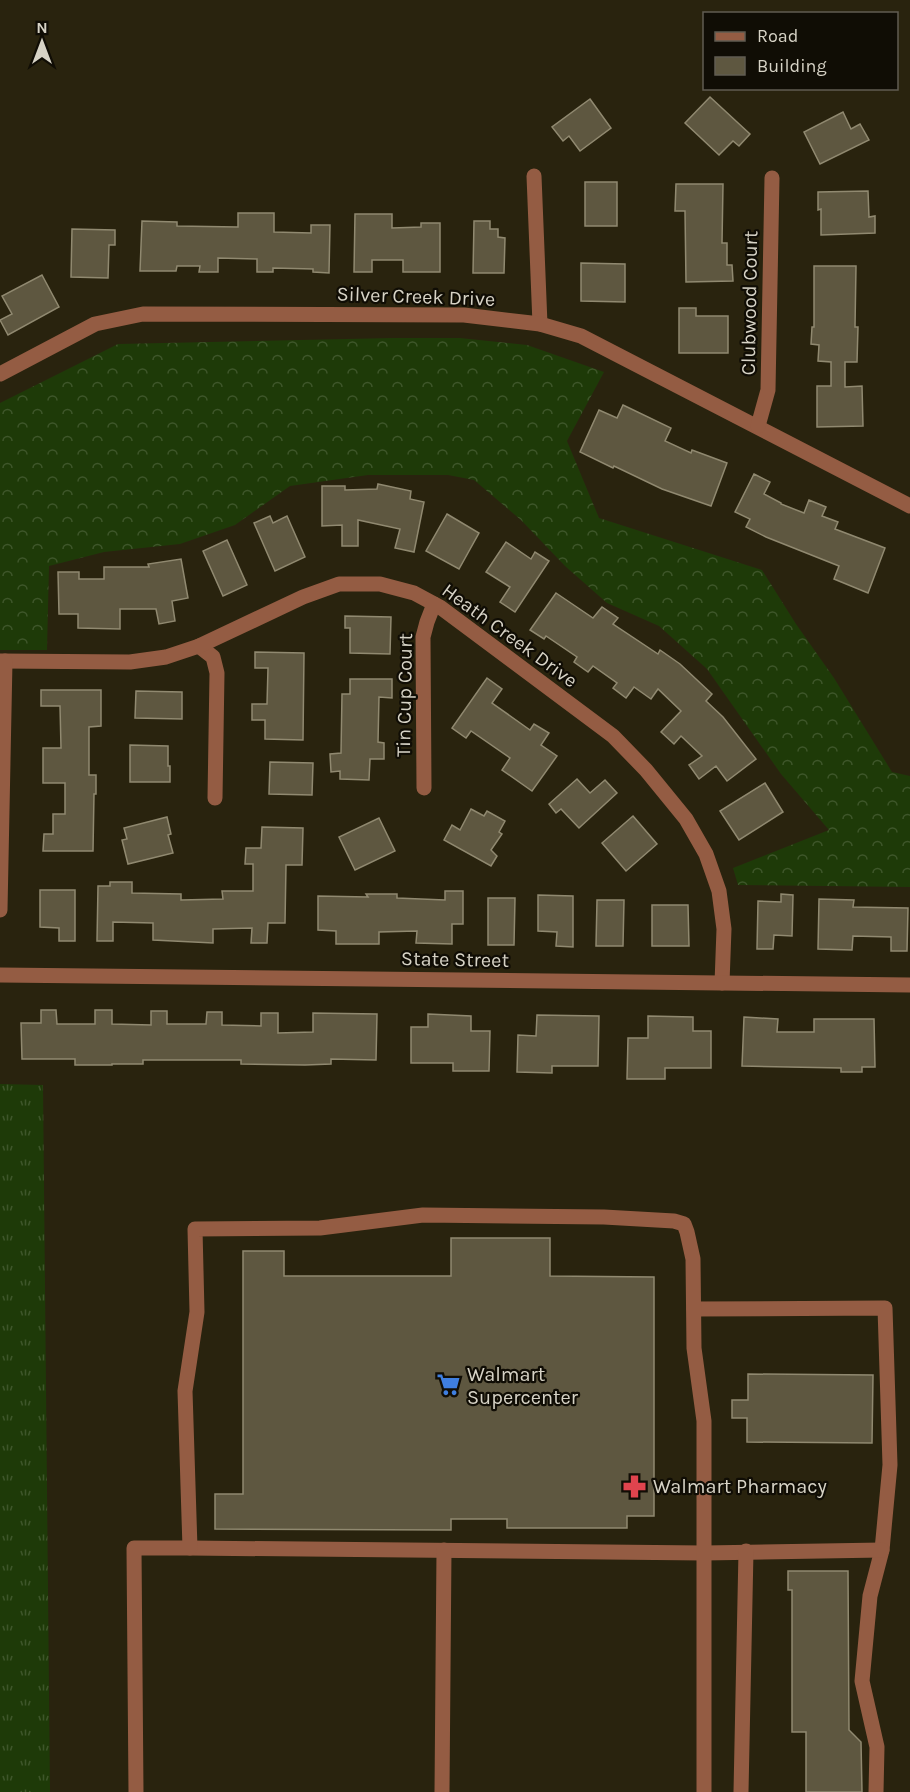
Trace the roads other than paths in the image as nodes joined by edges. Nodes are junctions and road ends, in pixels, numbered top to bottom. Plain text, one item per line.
1 (534, 176) dead end
2 (772, 178) dead end
3 (540, 324) junction
4 (0, 374) edge
5 (758, 426) junction
6 (910, 506) edge
7 (434, 604) junction
8 (199, 646) junction
9 (3, 661) edge
10 (424, 788) dead end
11 (215, 798) dead end
12 (0, 910) edge
13 (0, 975) edge
14 (722, 983) junction
15 (910, 985) edge
16 (694, 1309) junction
17 (190, 1548) junction
18 (444, 1550) junction
19 (882, 1550) junction
20 (746, 1551) junction
21 (704, 1553) junction
22 (136, 1792) edge
23 (442, 1792) edge
24 (704, 1792) edge
25 (741, 1792) edge
26 (876, 1792) edge

1 - 3 street
2 - 5 street, Clubwood Court
3 - 4 street, Silver Creek Drive
3 - 5 street, Silver Creek Drive
5 - 6 street, Silver Creek Drive
7 - 8 street, Heath Creek Drive
7 - 10 street, Tin Cup Court
7 - 14 street, Heath Creek Drive
8 - 9 street, Heath Creek Drive
8 - 11 street
9 - 12 street
13 - 14 street, State Street
14 - 15 street, State Street
16 - 17 street
16 - 19 street
16 - 21 street
17 - 18 street
17 - 22 street
18 - 21 street
18 - 23 street
19 - 20 street
19 - 26 street
20 - 21 street
20 - 25 street
21 - 24 street

